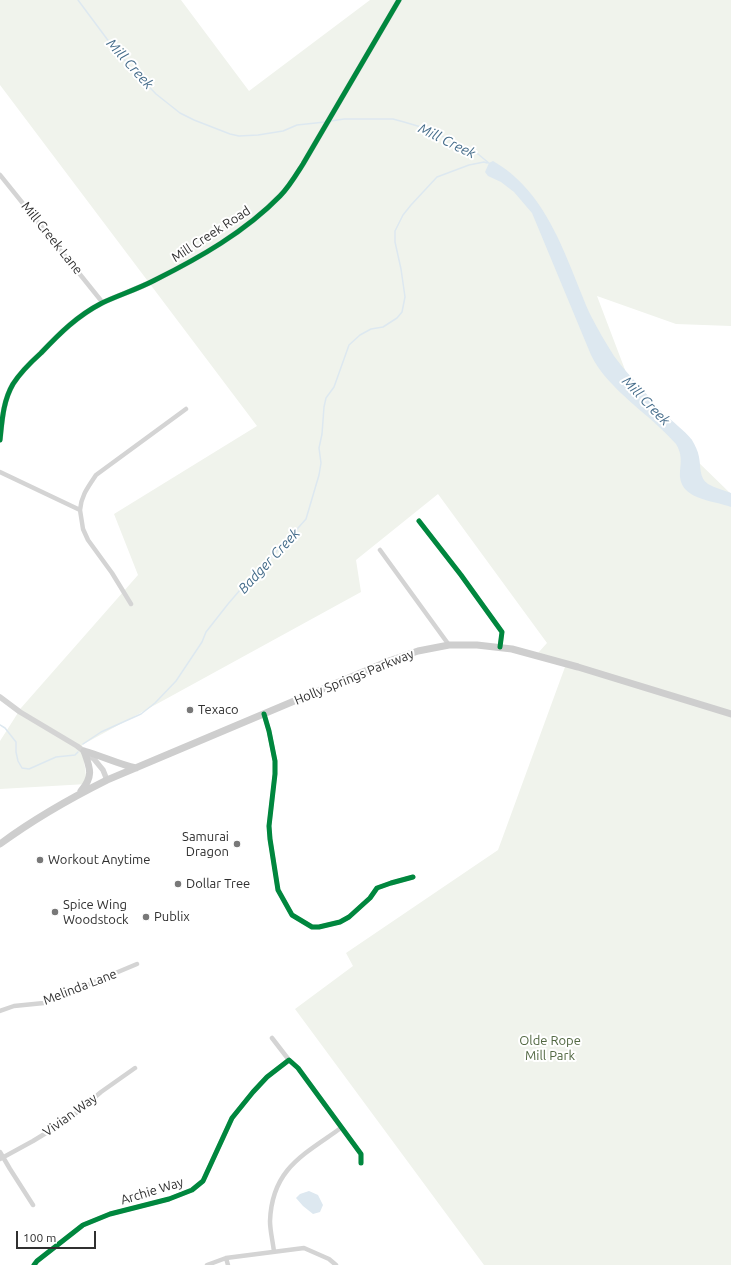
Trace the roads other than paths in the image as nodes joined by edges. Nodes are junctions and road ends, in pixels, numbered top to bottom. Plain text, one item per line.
1 (399, 0) edge
2 (0, 175) edge
3 (103, 302) junction
4 (186, 409) dead end
5 (0, 440) edge
6 (0, 472) edge
7 (80, 510) junction
8 (419, 521) dead end
9 (380, 550) dead end
10 (131, 604) dead end
11 (449, 645) junction
12 (500, 647) junction
13 (0, 697) edge
14 (264, 714) junction
15 (731, 714) edge
16 (84, 751) junction
17 (136, 768) junction
18 (107, 780) junction
19 (79, 794) junction
20 (0, 844) edge
21 (413, 877) dead end
22 (137, 964) dead end
23 (0, 1011) edge
24 (272, 1038) dead end
25 (290, 1060) junction
26 (135, 1068) dead end
27 (341, 1128) junction
28 (0, 1152) edge
29 (1, 1158) edge
30 (361, 1163) dead end
31 (33, 1205) dead end
32 (274, 1252) junction
33 (226, 1258) junction
34 (34, 1265) edge
35 (207, 1265) edge
36 (228, 1265) edge
37 (336, 1265) edge

1 - 3 street, Mill Creek Road
2 - 3 street, Mill Creek Lane
3 - 5 street, Mill Creek Road
4 - 7 street
6 - 7 street
7 - 10 street
8 - 12 street
9 - 11 street
11 - 12 main road, Holly Springs Parkway
11 - 14 main road, Holly Springs Parkway
12 - 15 main road, Holly Springs Parkway
13 - 16 street
14 - 17 main road, Holly Springs Parkway
14 - 21 street
16 - 17 main road
16 - 18 street
16 - 19 main road
17 - 18 main road, Holly Springs Parkway
18 - 19 main road, Holly Springs Parkway
19 - 20 main road, Holly Springs Parkway
22 - 23 street, Melinda Lane
24 - 25 street
25 - 27 street
25 - 34 street, Archie Way
26 - 29 street, Vivian Way
27 - 30 street
27 - 32 street
28 - 29 street
29 - 31 street
32 - 33 street
32 - 37 street
33 - 35 street
33 - 36 street

